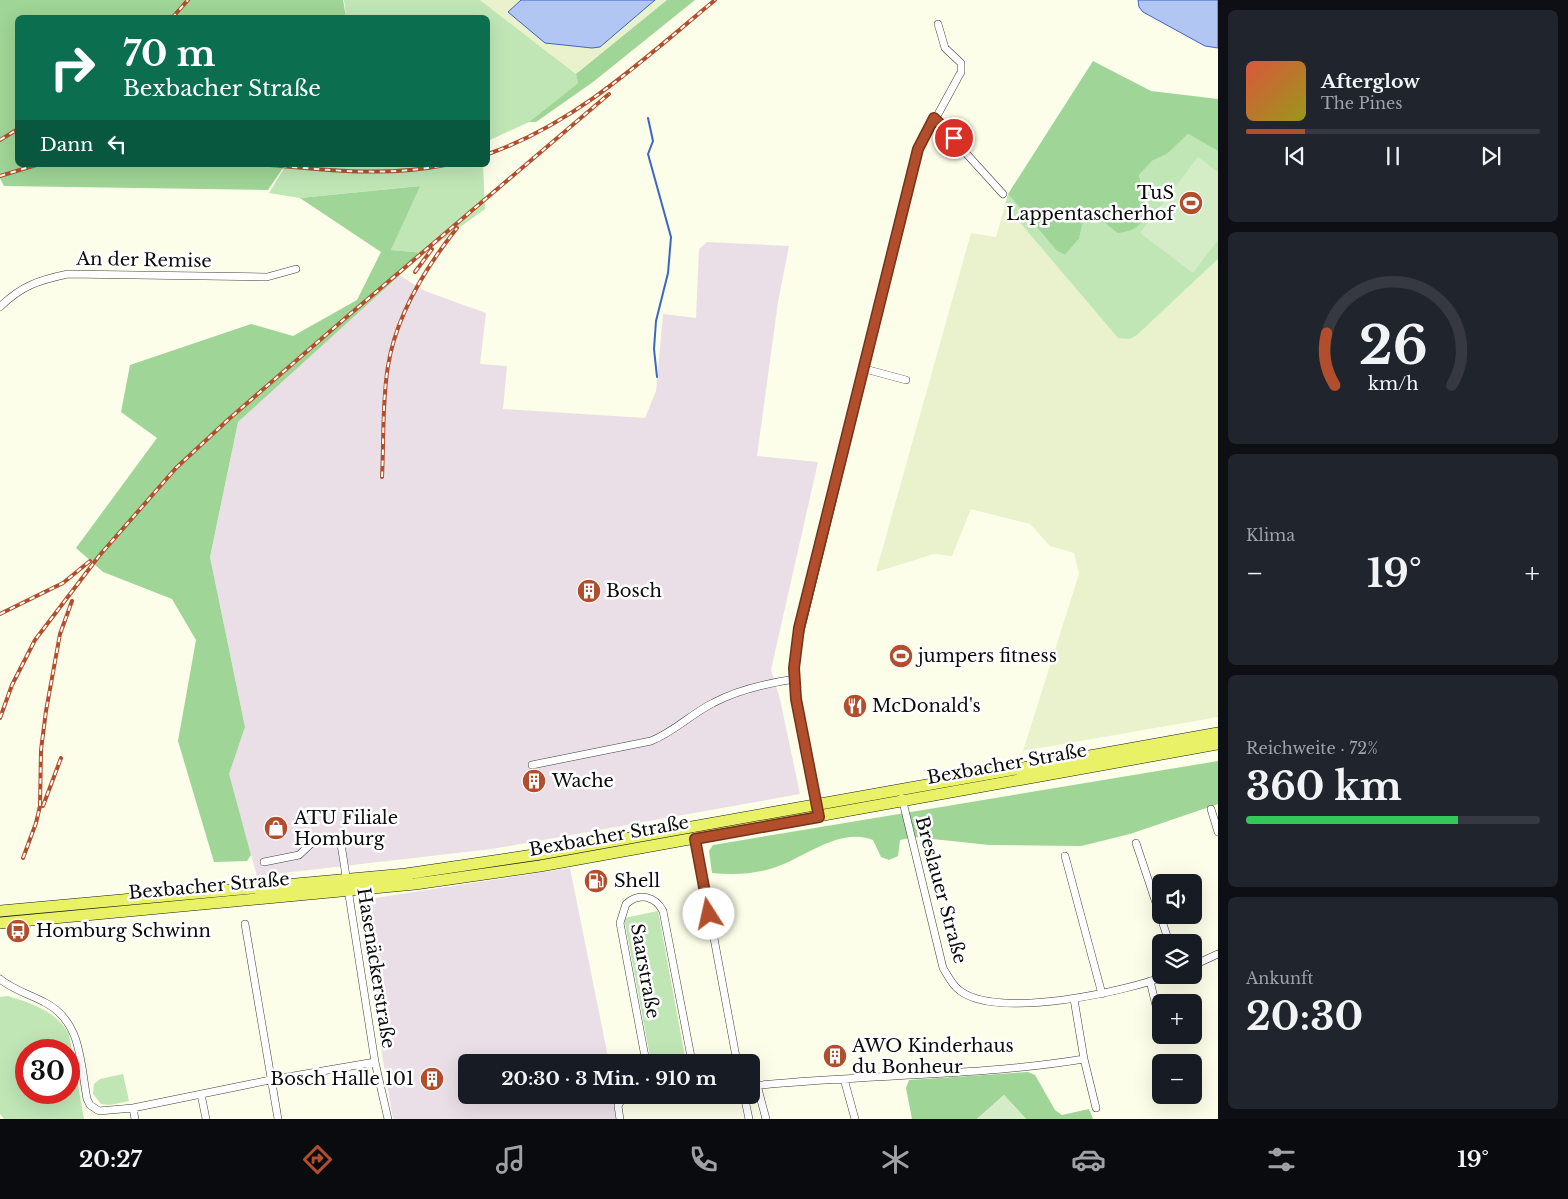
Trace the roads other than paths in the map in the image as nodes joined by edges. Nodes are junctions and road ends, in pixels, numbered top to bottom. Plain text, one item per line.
1 (938, 24) dead end
2 (934, 118) junction
3 (1003, 194) dead end
4 (296, 269) dead end
5 (0, 307) edge
6 (864, 369) junction
7 (906, 380) dead end
8 (795, 679) junction
9 (1218, 733) edge
10 (1218, 744) edge
11 (532, 765) dead end
12 (902, 795) junction
13 (1211, 810) dead end
14 (818, 811) junction
15 (1218, 832) edge
16 (694, 834) junction
17 (1136, 843) dead end
18 (1065, 856) dead end
19 (264, 862) dead end
20 (348, 885) junction
21 (0, 911) edge
22 (0, 923) edge
23 (245, 924) dead end
24 (1166, 934) edge
25 (1218, 954) edge
26 (1202, 961) edge
27 (0, 979) edge
28 (1150, 981) joint
29 (1102, 994) junction
30 (1153, 994) edge
31 (1074, 999) junction
32 (645, 1054) edge
33 (690, 1054) edge
34 (735, 1054) edge
35 (1084, 1060) junction
36 (375, 1062) junction
37 (270, 1080) junction
38 (844, 1080) junction
39 (760, 1085) edge
40 (201, 1094) junction
41 (760, 1102) edge
42 (619, 1104) edge
43 (746, 1104) edge
44 (133, 1108) junction
45 (1096, 1108) dead end
46 (135, 1119) edge
47 (206, 1119) edge
48 (278, 1119) edge
49 (388, 1119) edge
50 (620, 1119) edge
51 (750, 1119) edge
52 (766, 1119) edge
53 (854, 1119) edge

1 - 2 street
2 - 3 street
2 - 6 street
4 - 5 street, An der Remise
6 - 7 street
6 - 8 street
8 - 11 street
8 - 14 street
9 - 12 main road, Bexbacher Straße
10 - 12 main road, Bexbacher Straße
12 - 14 main road, Bexbacher Straße
12 - 14 main road, Bexbacher Straße
12 - 31 street, Breslauer Straße
13 - 15 street
14 - 16 main road, Bexbacher Straße
16 - 20 main road, Bexbacher Straße
16 - 34 street
17 - 24 street
18 - 29 street
19 - 20 street, Hasenäckerstraße
20 - 21 main road, Bexbacher Straße
20 - 22 main road, Bexbacher Straße
20 - 36 street, Hasenäckerstraße
23 - 37 street
25 - 26 street
27 - 44 street
28 - 29 street, Breslauer Straße
28 - 30 street
29 - 31 street, Breslauer Straße
31 - 35 street
32 - 33 street, Saarstraße
35 - 38 street
35 - 45 street
36 - 37 street
36 - 49 street, Hasenäckerstraße
37 - 40 street
37 - 48 street
38 - 39 street
38 - 53 street
40 - 44 street
40 - 47 street
41 - 52 street
42 - 50 street
43 - 51 street
44 - 46 street

